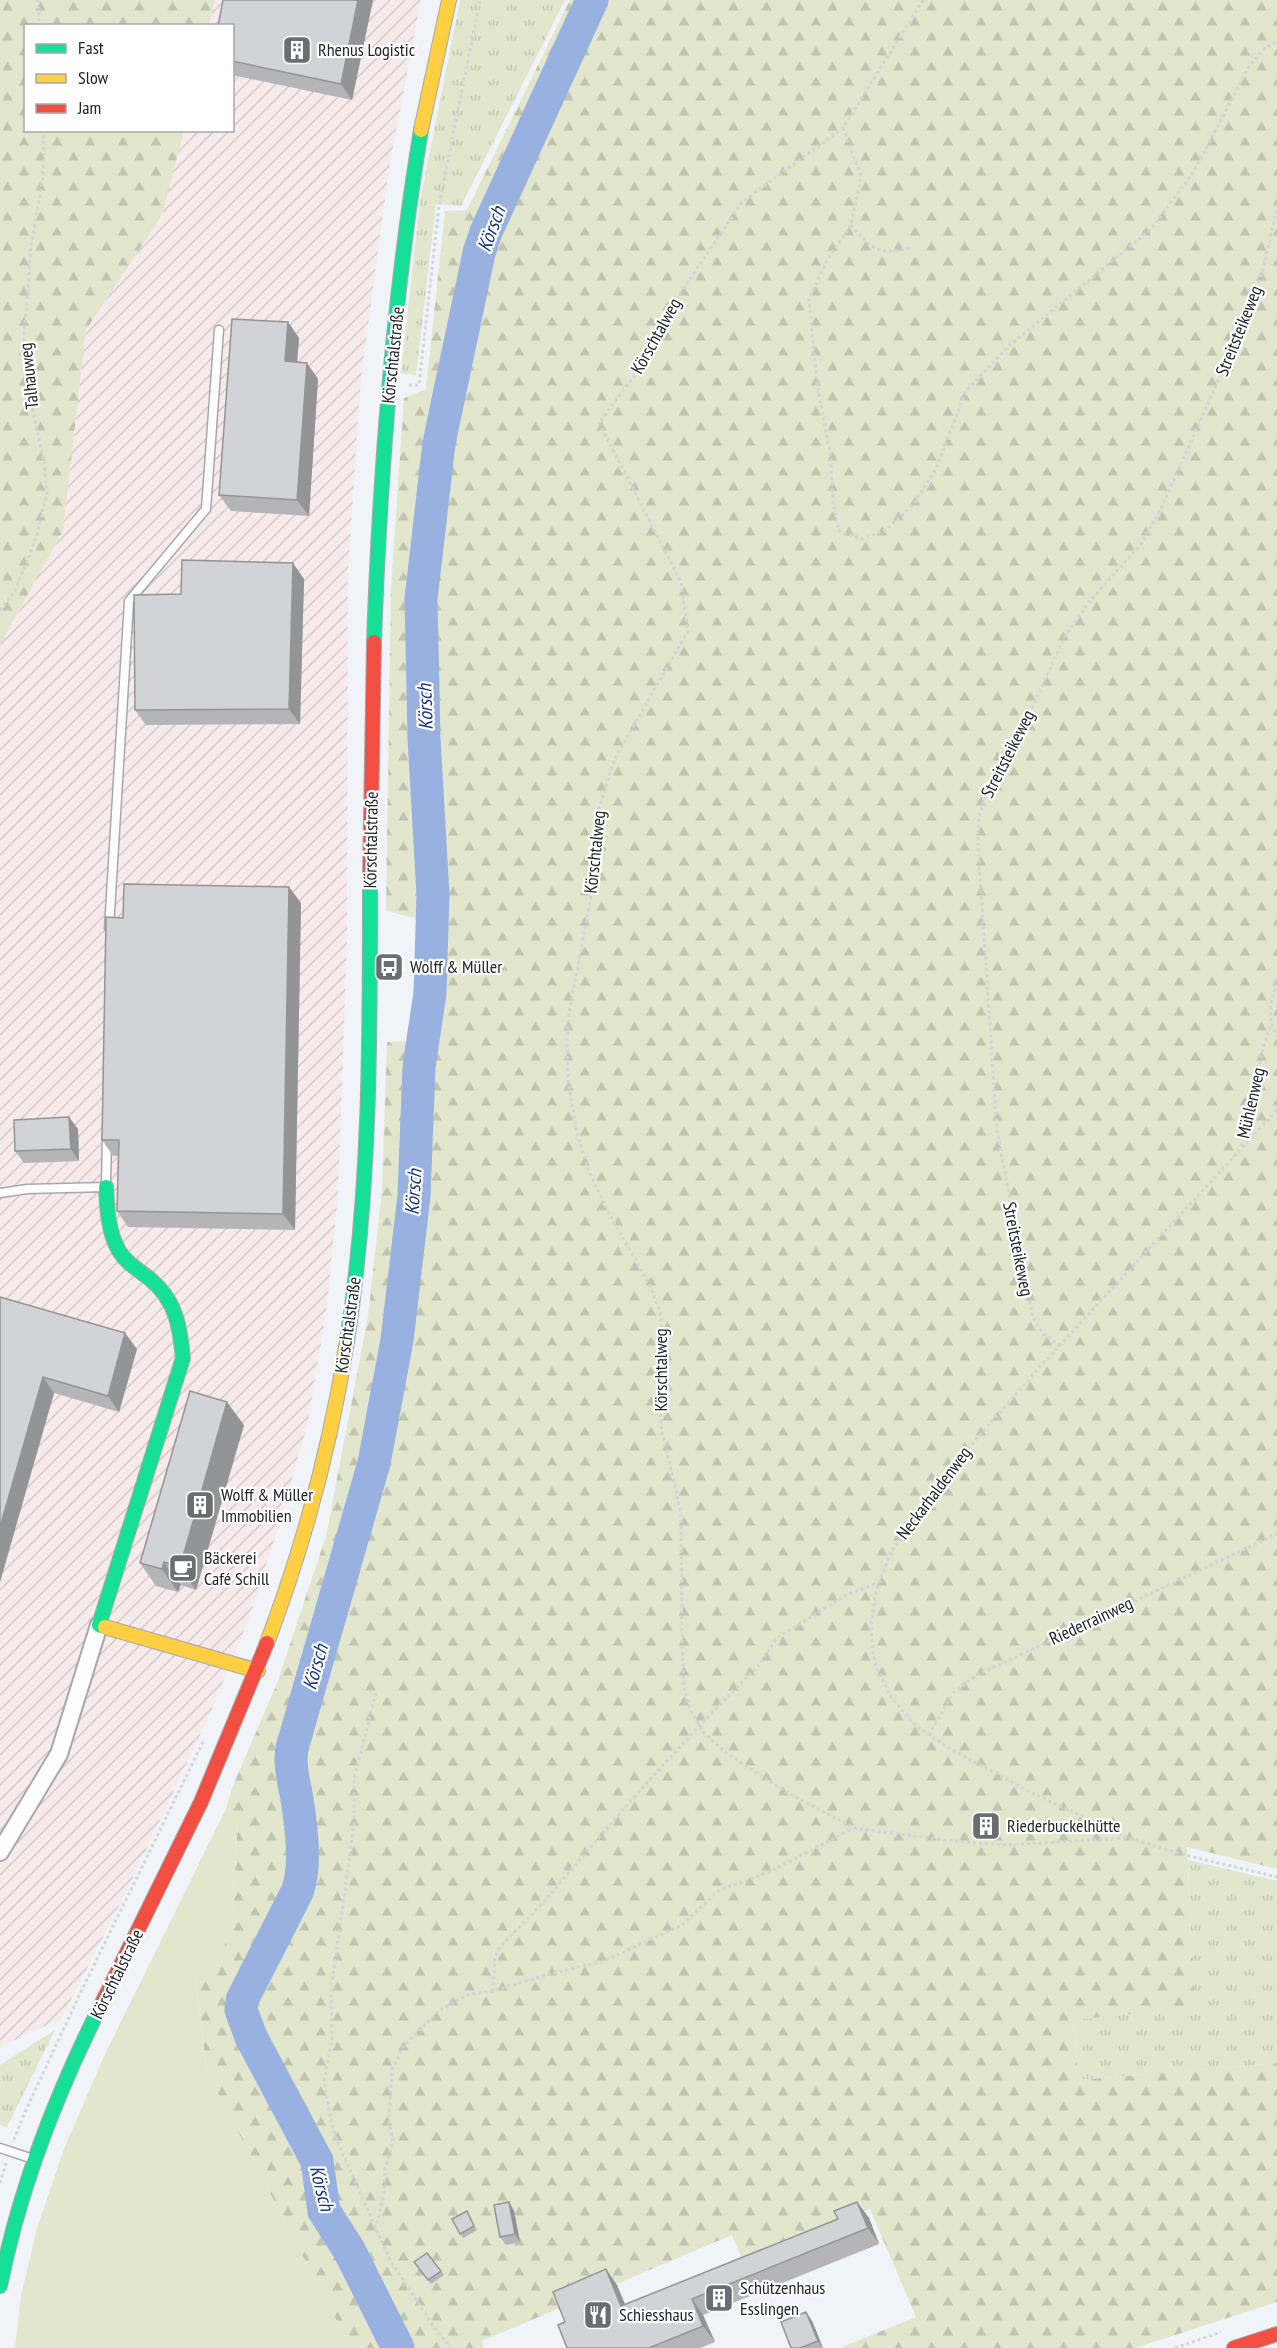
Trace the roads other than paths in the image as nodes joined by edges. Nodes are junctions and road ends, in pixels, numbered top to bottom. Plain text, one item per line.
1 (449, 0) edge
2 (219, 330) dead end
3 (109, 943) edge
4 (107, 1129) edge
5 (106, 1187) junction
6 (0, 1193) edge
7 (99, 1625) junction
8 (258, 1671) junction
9 (0, 1852) edge
10 (0, 2148) edge
11 (33, 2159) junction
12 (0, 2286) edge
13 (1277, 2334) edge
14 (1239, 2347) edge

1 - 8 main road, Körschtalstraße
2 - 3 lane
4 - 5 lane
5 - 6 lane
5 - 7 main road
7 - 8 main road
7 - 9 street
8 - 11 main road, Körschtalstraße
10 - 11 lane
11 - 12 main road, Körschtalstraße
13 - 14 main road

